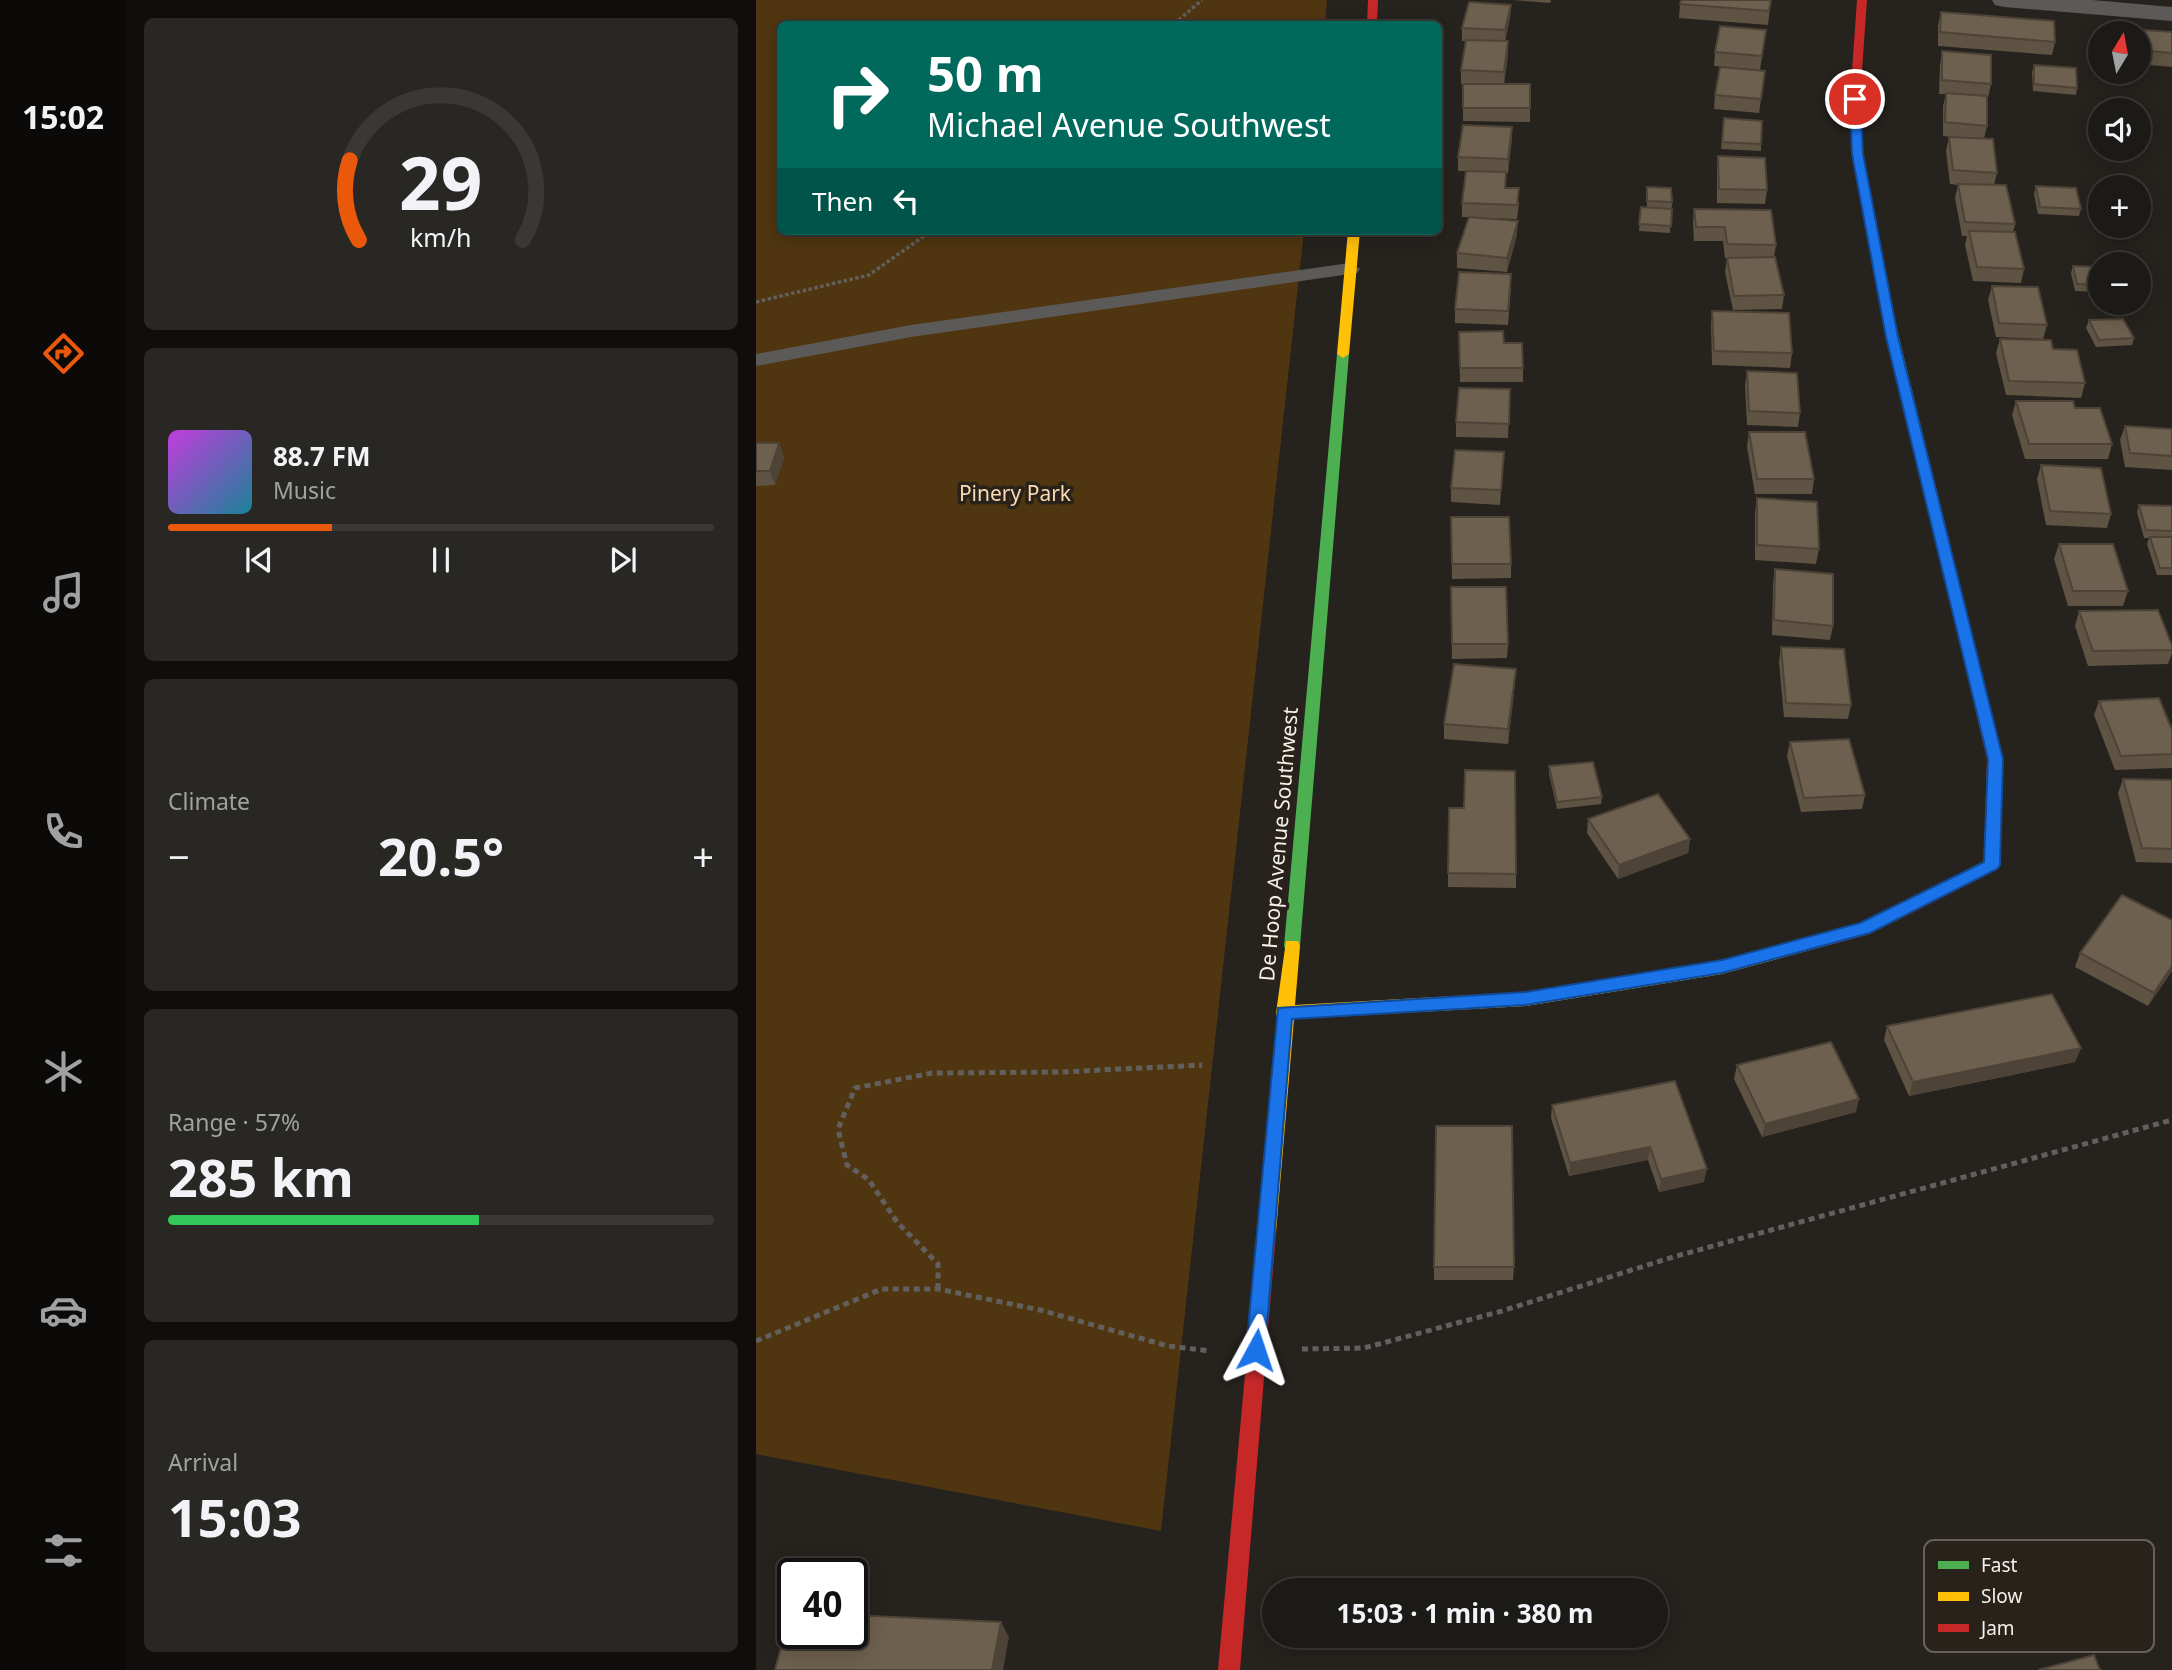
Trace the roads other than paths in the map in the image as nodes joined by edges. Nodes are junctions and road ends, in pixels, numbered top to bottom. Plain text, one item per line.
1 (1373, 0) edge
2 (1861, 0) edge
3 (2004, 0) edge
4 (2172, 14) edge
5 (1373, 21) edge
6 (1354, 235) edge
7 (1350, 269) junction
8 (756, 360) edge
9 (1284, 1013) junction
10 (1229, 1670) edge

1 - 5 street
2 - 9 street
3 - 4 street
6 - 7 street, De Hoop Avenue Southwest
7 - 8 lane
7 - 9 street, De Hoop Avenue Southwest
9 - 10 street, De Hoop Avenue Southwest

